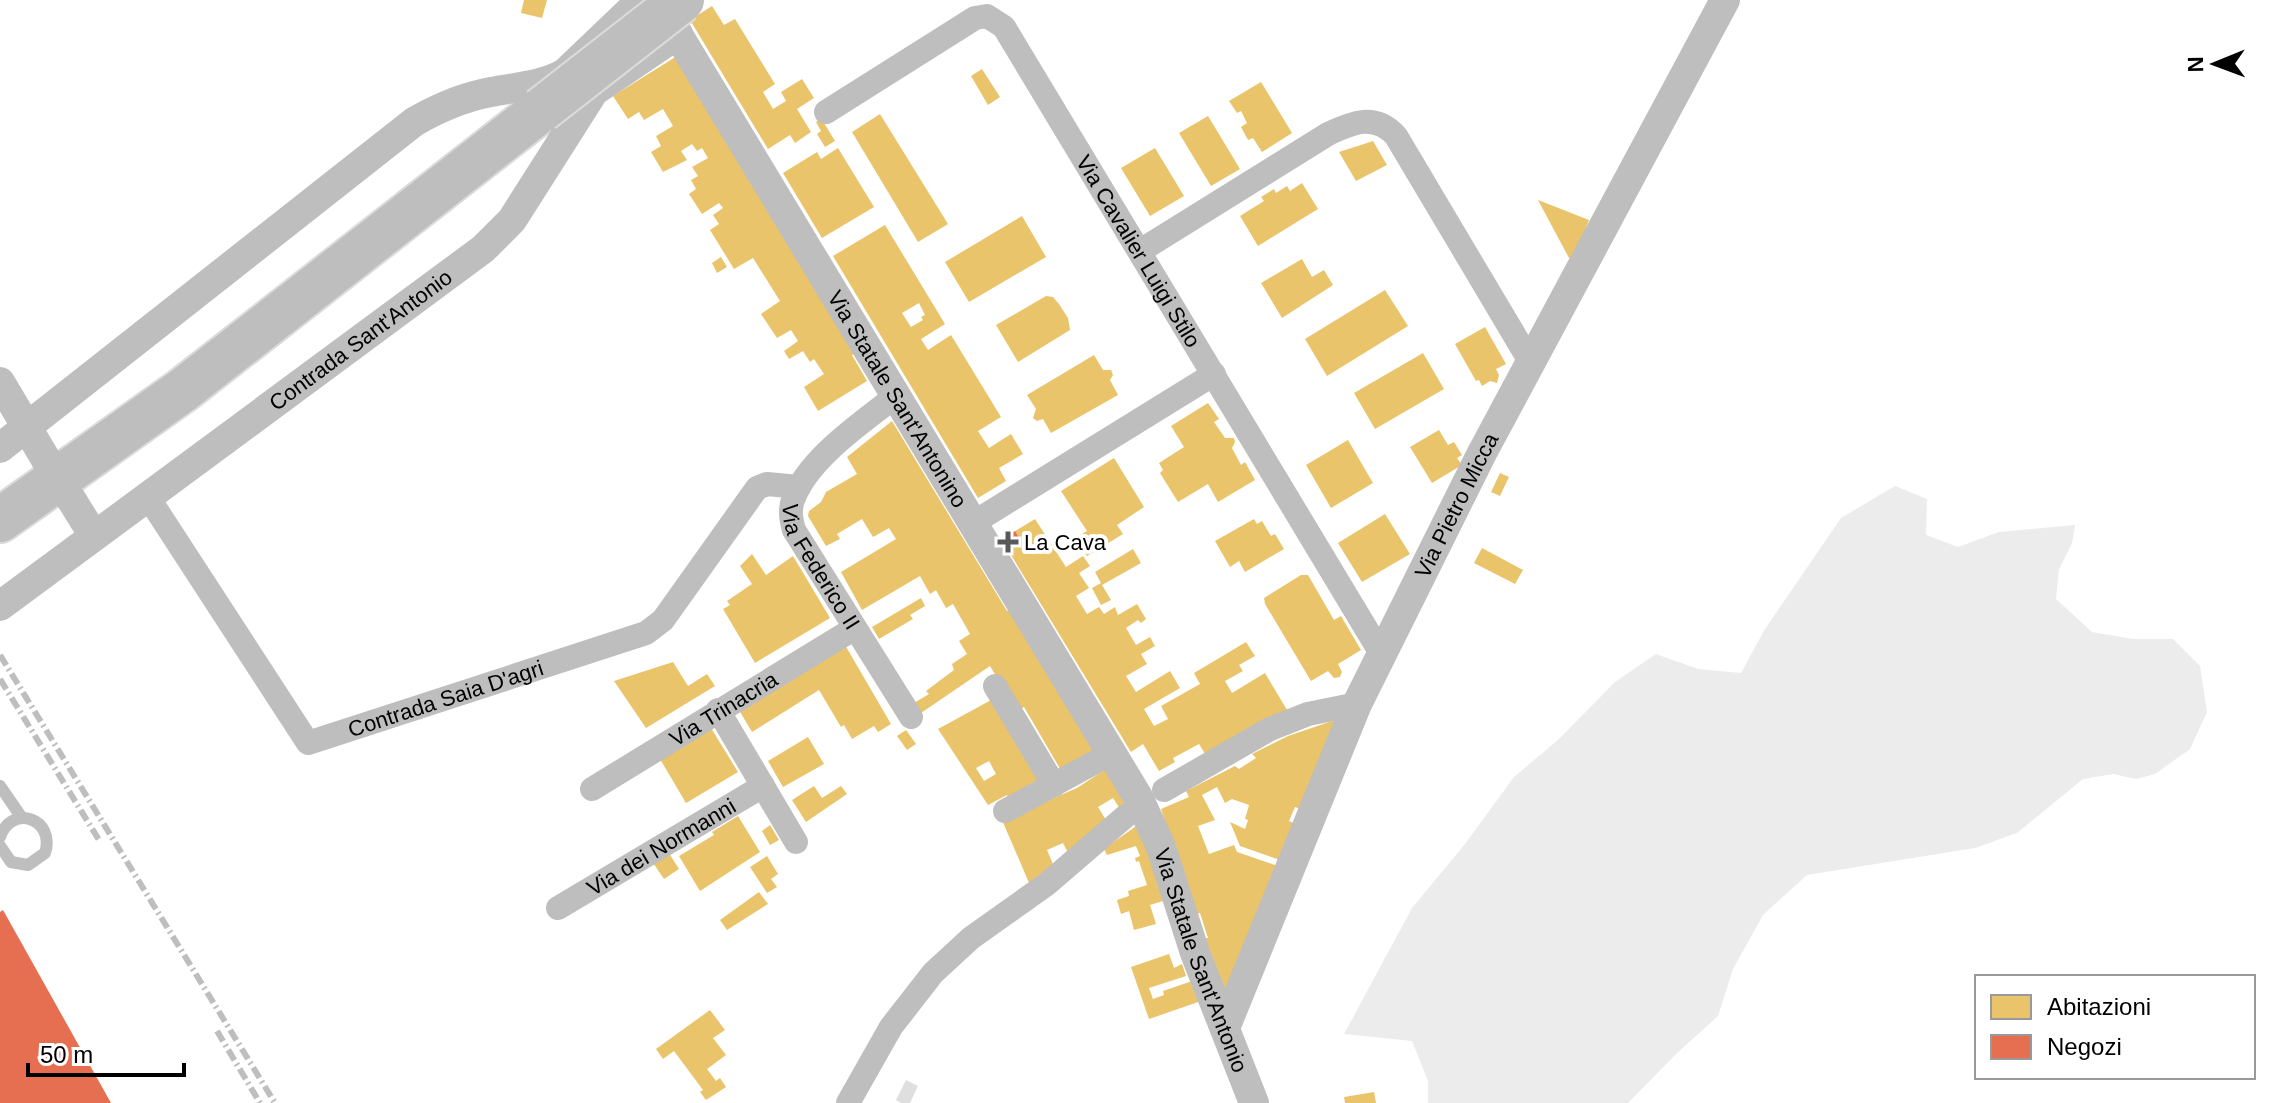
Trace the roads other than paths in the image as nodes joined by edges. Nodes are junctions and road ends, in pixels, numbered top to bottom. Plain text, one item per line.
1 (1725, 0) edge
2 (625, 9) edge
3 (669, 10) edge
4 (553, 105) junction
5 (826, 112) dead end
6 (1140, 251) junction
7 (1531, 363) junction
8 (1214, 374) junction
9 (0, 382) edge
10 (897, 395) junction
11 (27, 429) junction
12 (0, 448) edge
13 (48, 463) dead end
14 (799, 487) junction
15 (148, 497) junction
16 (71, 499) dead end
17 (0, 520) edge
18 (973, 523) junction
19 (94, 536) junction
20 (0, 606) edge
21 (855, 628) junction
22 (1382, 655) junction
23 (995, 686) dead end
24 (1357, 704) junction
25 (718, 710) junction
26 (911, 717) dead end
27 (1112, 753) junction
28 (1054, 785) junction
29 (0, 786) edge
30 (763, 786) junction
31 (592, 789) dead end
32 (1144, 804) junction
33 (1005, 811) dead end
34 (22, 818) junction
35 (0, 837) edge
36 (796, 842) dead end
37 (0, 846) edge
38 (558, 908) dead end
39 (1225, 1028) junction
40 (848, 1103) edge
41 (1254, 1103) edge

1 - 7 street, Via Pietro Micca
2 - 3 street, Contrada Sant'Antonio
2 - 4 street, Contrada Sant'Antonio
3 - 4 highway, bridge
3 - 10 street, Via Statale Sant'Antonino
4 - 11 street, Contrada Sant'Antonio
4 - 15 street, Contrada Sant'Antonio
4 - 17 highway
5 - 6 street, Via Cavalier Luigi Stilo
6 - 7 street
6 - 8 street, Via Cavalier Luigi Stilo
7 - 22 street, Via Pietro Micca
8 - 18 street
8 - 22 street, Via Cavalier Luigi Stilo
9 - 11 street
10 - 14 street, Via Federico II
10 - 18 street, Via Statale Sant'Antonino
11 - 12 street, Contrada Sant'Antonio
11 - 13 street
14 - 15 street, Contrada Saia D'agri
14 - 21 street, Via Federico II
15 - 19 street, Contrada Sant'Antonio
16 - 19 street
18 - 27 street, Via Statale Sant'Antonino
19 - 20 street, Contrada Sant'Antonio
21 - 25 street, Via Trinacria
21 - 26 street, Via Federico II
22 - 24 street, Via Pietro Micca
23 - 28 street
24 - 32 street
24 - 39 street, Via Pietro Micca
25 - 30 street
25 - 31 street, Via Trinacria
27 - 28 street
27 - 32 street, Via Statale Sant'Antonino
28 - 33 street
29 - 34 lane
30 - 36 street
30 - 38 street, Via dei Normanni
32 - 39 street, Via Statale Sant'Antonio
32 - 40 street
34 - 35 lane
34 - 37 lane
39 - 41 street, Via Statale Sant'Antonio

